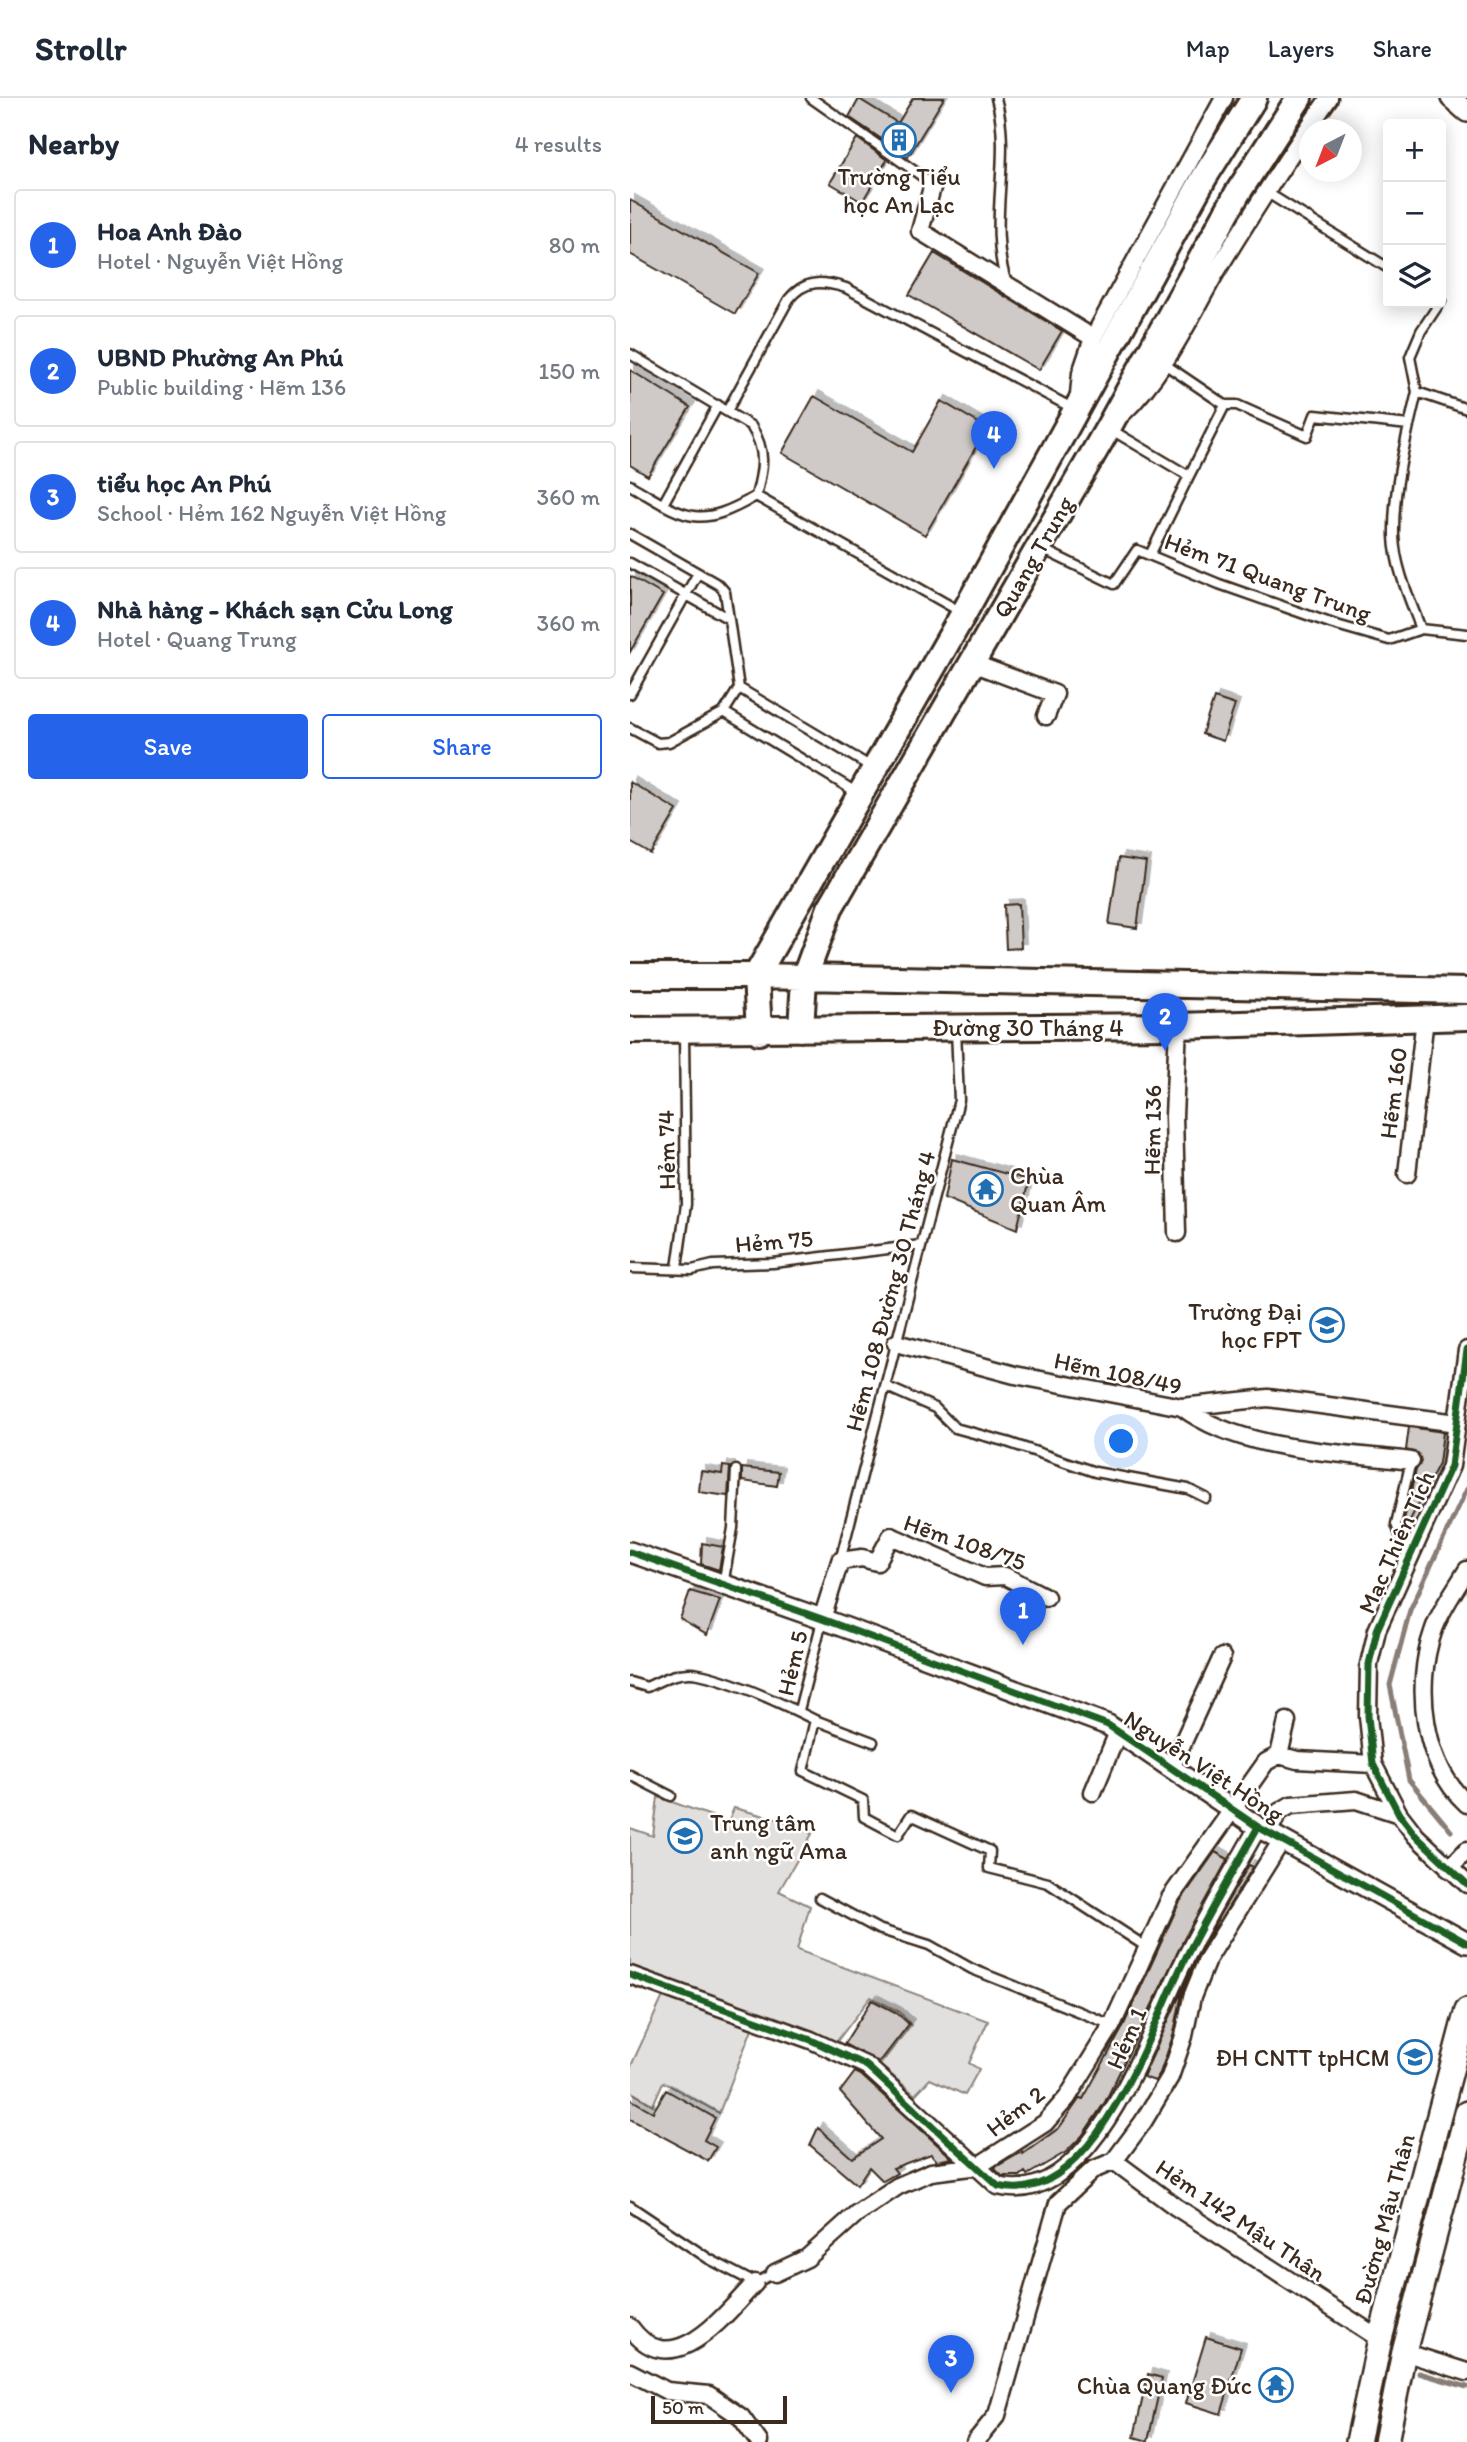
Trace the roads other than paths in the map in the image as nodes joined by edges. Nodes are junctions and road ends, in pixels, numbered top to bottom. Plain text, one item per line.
1 (811, 98) edge
2 (996, 98) edge
3 (1224, 98) edge
4 (1254, 98) edge
5 (1298, 98) edge
6 (1329, 98) edge
7 (1451, 98) edge
8 (1467, 112) edge
9 (933, 184) joint
10 (1265, 192) junction
11 (1383, 265) edge
12 (1009, 286) junction
13 (1436, 308) edge
14 (1093, 338) junction
15 (630, 354) edge
16 (1163, 363) junction
17 (1417, 392) junction
18 (718, 405) junction
19 (1225, 405) junction
20 (1079, 407) junction
21 (1467, 409) edge
22 (727, 411) junction
23 (1109, 425) junction
24 (1409, 425) junction
25 (1189, 476) junction
26 (630, 485) edge
27 (756, 496) junction
28 (663, 504) junction
29 (630, 534) edge
30 (1039, 548) junction
31 (1150, 555) junction
32 (630, 563) edge
33 (698, 573) junction
34 (686, 594) junction
35 (964, 613) junction
36 (729, 619) junction
37 (1421, 629) junction
38 (1467, 634) edge
39 (972, 663) junction
40 (739, 688) junction
41 (630, 694) edge
42 (724, 712) junction
43 (1046, 716) dead end
44 (630, 728) edge
45 (876, 769) junction
46 (861, 795) junction
47 (630, 976) edge
48 (757, 976) junction
49 (804, 979) junction
50 (1467, 991) edge
51 (1467, 1017) edge
52 (1425, 1018) junction
53 (1178, 1026) junction
54 (956, 1027) junction
55 (801, 1029) junction
56 (630, 1030) edge
57 (684, 1030) junction
58 (759, 1032) junction
59 (1407, 1174) dead end
60 (1177, 1233) dead end
61 (921, 1245) junction
62 (630, 1268) edge
63 (677, 1268) junction
64 (896, 1343) junction
65 (1467, 1350) edge
66 (885, 1386) junction
67 (1182, 1407) junction
68 (1457, 1423) junction
69 (1411, 1461) joint
70 (736, 1470) dead end
71 (1206, 1498) dead end
72 (630, 1552) edge
73 (1408, 1558) junction
74 (839, 1561) junction
75 (1467, 1570) edge
76 (723, 1585) junction
77 (1462, 1590) edge
78 (1046, 1597) dead end
79 (822, 1619) junction
80 (1222, 1657) dead end
81 (630, 1682) edge
82 (799, 1710) junction
83 (815, 1720) junction
84 (1287, 1721) dead end
85 (1118, 1732) junction
86 (873, 1742) dead end
87 (1279, 1755) junction
88 (1373, 1764) junction
89 (1172, 1766) junction
90 (630, 1775) edge
91 (1093, 1792) dead end
92 (671, 1796) dead end
93 (1467, 1804) edge
94 (1231, 1808) junction
95 (1399, 1814) junction
96 (1270, 1833) junction
97 (1467, 1850) edge
98 (1449, 1869) junction
99 (1467, 1884) edge
100 (820, 1898) dead end
101 (1467, 1943) edge
102 (1148, 1948) junction
103 (630, 1975) edge
104 (1467, 2010) edge
105 (1112, 2025) junction
106 (1467, 2113) edge
107 (1114, 2161) junction
108 (978, 2166) junction
109 (630, 2206) edge
110 (775, 2273) joint
111 (755, 2283) junction
112 (630, 2327) edge
113 (1380, 2339) junction
114 (1404, 2352) junction
115 (630, 2372) edge
116 (1467, 2372) edge
117 (759, 2442) edge
118 (975, 2442) edge
119 (1358, 2442) edge
120 (1386, 2442) edge

1 - 9 lane
2 - 12 lane
3 - 14 street, Quang Trung
4 - 20 main road, Quang Trung
5 - 23 main road, Quang Trung
6 - 10 street
7 - 8 street
9 - 12 street
10 - 11 lane
10 - 16 street
12 - 14 street
13 - 17 lane
14 - 20 street, Quang Trung
15 - 18 lane
16 - 19 lane
16 - 23 street
17 - 21 lane
17 - 24 lane
18 - 22 lane
18 - 28 lane
19 - 24 lane
19 - 25 lane
20 - 22 lane
20 - 35 main road, Quang Trung
22 - 27 lane
23 - 25 lane
23 - 30 main road, Quang Trung
24 - 37 lane
25 - 31 lane
26 - 28 lane
27 - 28 lane
27 - 35 lane
29 - 33 lane
30 - 31 lane, Hẻm 71 Quang Trung
30 - 39 main road, Quang Trung
31 - 37 lane, Hẻm 71 Quang Trung
32 - 34 lane
33 - 34 lane
33 - 36 lane
34 - 36 lane
34 - 41 lane
35 - 45 main road, Quang Trung
36 - 40 lane
37 - 38 lane, Hẻm 71 Quang Trung
39 - 43 street
39 - 49 main road, Quang Trung
40 - 42 lane
40 - 45 lane
42 - 44 lane
42 - 46 lane
45 - 46 main road, Quang Trung
46 - 48 main road, Quang Trung
47 - 48 main road, Đường 30 Tháng 4
48 - 49 main road, Đường 30 Tháng 4
48 - 58 main road
49 - 50 main road, Đường 30 Tháng 4
49 - 55 main road, Quang Trung
51 - 52 main road, Đường 30 Tháng 4
52 - 53 main road, Đường 30 Tháng 4
52 - 59 street, Hẽm 160
53 - 54 main road, Đường 30 Tháng 4
53 - 60 street, Hẽm 136
54 - 55 main road, Đường 30 Tháng 4
54 - 61 lane, Hẽm 108 Đường 30 Tháng 4
55 - 58 main road, Đường 30 Tháng 4
56 - 57 main road, Đường 30 Tháng 4
57 - 58 main road, Đường 30 Tháng 4
57 - 63 lane, Hẻm 74
61 - 63 lane, Hẻm 75
61 - 64 lane, Hẽm 108 Đường 30 Tháng 4
62 - 63 lane, Hẻm 75
64 - 66 lane, Hẽm 108 Đường 30 Tháng 4
64 - 67 street, Hẽm 108/49
65 - 68 street, Mạc Thiên Tích
66 - 71 lane
66 - 74 lane, Hẽm 108 Đường 30 Tháng 4
67 - 68 street
67 - 69 street, Hẽm 108/49
68 - 73 street, Mạc Thiên Tích
69 - 73 lane
70 - 76 lane
72 - 76 street, Nguyễn Việt Hồng
73 - 88 street, Mạc Thiên Tích
74 - 78 street, Hẽm 108/75
74 - 79 street
75 - 77 street
76 - 79 street, Nguyễn Việt Hồng
77 - 93 street
79 - 82 lane, Hẻm 5
79 - 85 street, Nguyễn Việt Hồng
80 - 89 street
81 - 82 lane
82 - 83 lane, Hẻm 5
83 - 86 lane
83 - 102 lane, Hẻm 5
84 - 87 street
85 - 89 street, Nguyễn Việt Hồng
85 - 91 street
87 - 88 street
87 - 94 street
88 - 95 street, Mạc Thiên Tích
89 - 94 street, Nguyễn Việt Hồng
90 - 92 lane
94 - 96 street, Nguyễn Việt Hồng
94 - 102 street, Hẻm 2
95 - 96 street
95 - 98 street, Mạc Thiên Tích
96 - 101 street, Nguyễn Việt Hồng
96 - 107 street
96 - 108 street, Hẻm 1
97 - 98 street
98 - 99 street, Mạc Thiên Tích
100 - 105 lane
102 - 105 street, Hẻm 2
103 - 108 street, Hẻm 1
104 - 113 main road, Đường Mậu Thân
105 - 108 street, Hẻm 2
106 - 114 main road
107 - 113 street, Hẻm 142 Mậu Thân
107 - 118 street
108 - 110 street, Hẻm 2
109 - 111 lane
110 - 111 lane, Hẻm 2
111 - 112 street
113 - 114 main road
113 - 119 main road, Đường Mậu Thân
114 - 116 street
114 - 120 main road
115 - 117 street

